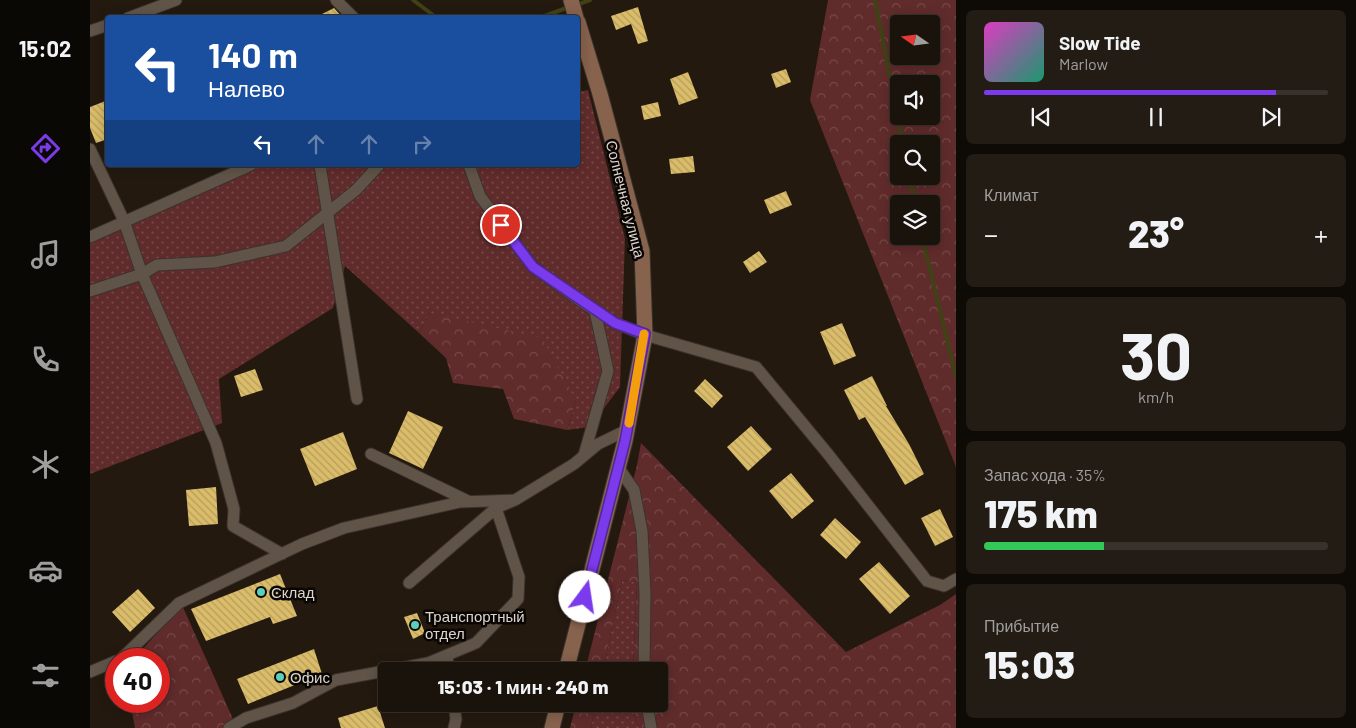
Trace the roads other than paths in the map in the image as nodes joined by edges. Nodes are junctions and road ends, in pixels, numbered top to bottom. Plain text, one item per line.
1 (176, 0) edge
2 (336, 0) edge
3 (571, 0) edge
4 (136, 15) edge
5 (351, 15) edge
6 (575, 15) edge
7 (105, 26) edge
8 (90, 31) edge
9 (581, 44) edge
10 (90, 149) edge
11 (246, 167) edge
12 (320, 167) edge
13 (377, 167) edge
14 (470, 167) edge
15 (328, 212) junction
16 (124, 220) junction
17 (90, 237) edge
18 (142, 274) junction
19 (90, 291) edge
20 (595, 311) junction
21 (645, 334) junction
22 (357, 399) dead end
23 (627, 430) junction
24 (371, 454) dead end
25 (584, 456) junction
26 (618, 467) junction
27 (515, 500) junction
28 (470, 502) junction
29 (496, 508) junction
30 (282, 554) junction
31 (956, 580) edge
32 (409, 584) dead end
33 (132, 648) edge
34 (447, 655) junction
35 (448, 662) edge
36 (568, 662) edge
37 (644, 662) edge
38 (105, 666) edge
39 (90, 672) edge
40 (455, 712) edge
41 (556, 712) edge
42 (648, 712) edge
43 (229, 728) edge
44 (454, 728) edge
45 (552, 728) edge
46 (651, 728) edge

1 - 4 street
2 - 5 street
3 - 6 street
7 - 8 street
9 - 21 street, Солнечная улица
10 - 16 street
11 - 16 street
12 - 15 street
13 - 15 street
14 - 20 street
15 - 18 street
15 - 22 street
16 - 17 street
16 - 18 street
18 - 19 street
18 - 30 street
20 - 21 street
20 - 25 street
21 - 23 street, Солнечная улица
21 - 31 street
23 - 25 street
23 - 26 street, Солнечная улица
24 - 28 street
25 - 27 street
26 - 36 street, Солнечная улица
26 - 37 street
27 - 28 street
27 - 29 street
28 - 30 street
29 - 32 street
29 - 34 street
30 - 33 street
34 - 35 street
34 - 43 street
38 - 39 street
40 - 44 street
41 - 45 street
42 - 46 street

